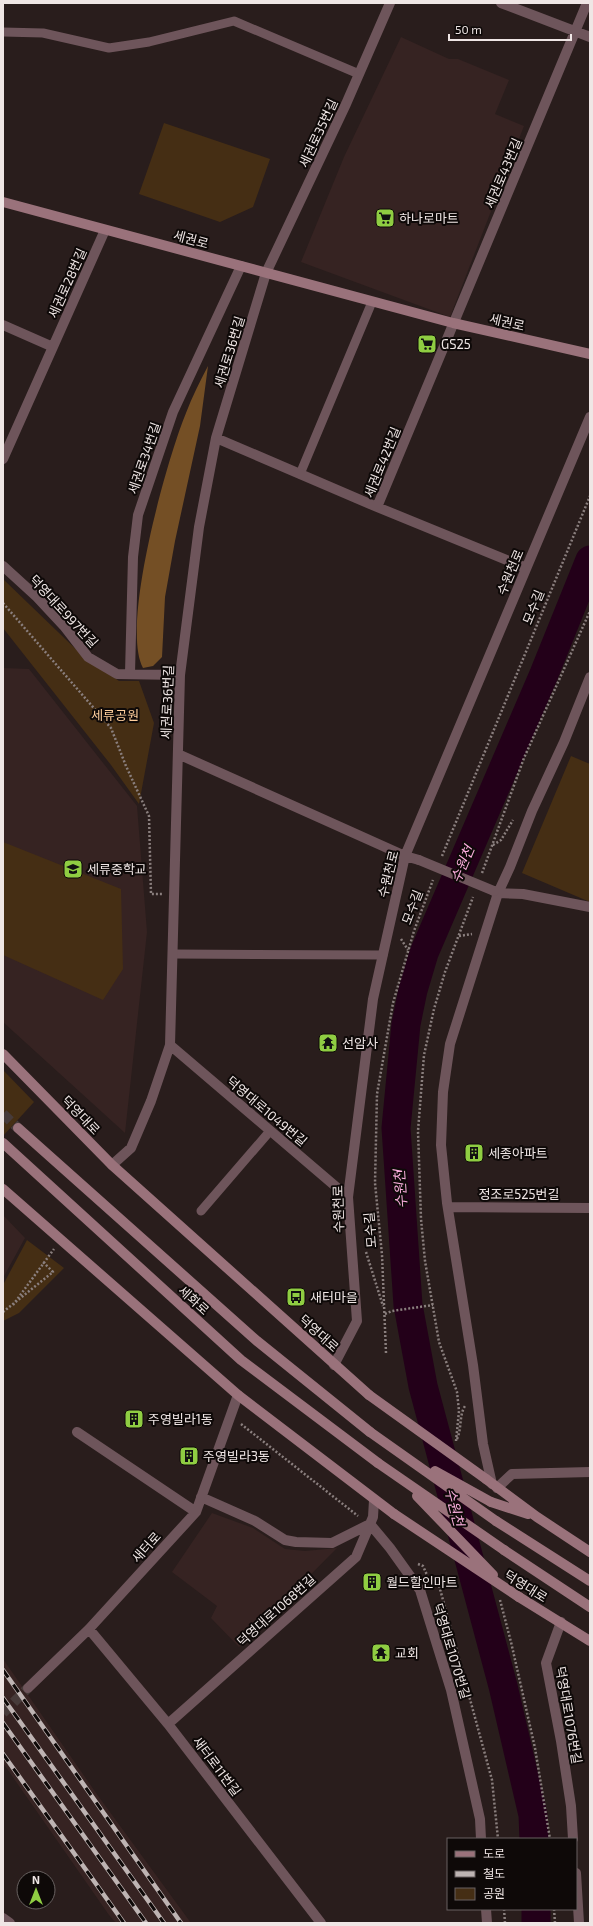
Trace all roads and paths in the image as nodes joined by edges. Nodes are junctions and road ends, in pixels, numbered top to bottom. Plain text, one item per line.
1 (390, 3) edge
2 (500, 3) edge
3 (587, 3) edge
4 (3, 32) edge
5 (575, 32) junction
6 (590, 37) edge
7 (359, 74) junction
8 (3, 202) edge
9 (105, 230) junction
10 (241, 266) junction
11 (266, 273) junction
12 (372, 302) junction
13 (453, 323) junction
14 (3, 325) edge
15 (53, 346) junction
16 (590, 354) edge
17 (590, 417) edge
18 (216, 438) junction
19 (3, 459) edge
20 (300, 474) junction
21 (590, 496) edge
22 (377, 507) junction
23 (3, 566) edge
24 (526, 568) junction
25 (3, 603) edge
26 (130, 674) junction
27 (180, 675) junction
28 (590, 678) edge
29 (178, 754) junction
30 (405, 856) junction
31 (441, 860) dead end
32 (435, 874) dead end
33 (496, 892) junction
34 (174, 895) junction
35 (590, 907) edge
36 (173, 954) junction
37 (383, 956) junction
38 (170, 1045) junction
39 (3, 1054) edge
40 (8, 1060) edge
41 (18, 1128) tunnel mouth
42 (270, 1131) junction
43 (3, 1143) edge
44 (112, 1165) junction
45 (3, 1189) edge
46 (348, 1197) junction
47 (448, 1207) junction
48 (590, 1208) edge
49 (201, 1211) dead end
50 (364, 1245) dead end
51 (13, 1305) junction
52 (433, 1306) dead end
53 (3, 1312) edge
54 (384, 1312) junction
55 (386, 1353) dead end
56 (334, 1365) junction
57 (477, 1394) junction
58 (238, 1395) junction
59 (230, 1416) junction
60 (76, 1432) dead end
61 (456, 1441) dead end
62 (392, 1448) junction
63 (378, 1463) joint
64 (590, 1472) edge
65 (403, 1481) junction
66 (492, 1483) junction
67 (201, 1497) junction
68 (374, 1500) junction
69 (196, 1512) junction
70 (537, 1517) junction
71 (370, 1524) junction
72 (590, 1552) edge
73 (436, 1578) dead end
74 (590, 1581) edge
75 (506, 1589) junction
76 (590, 1607) edge
77 (561, 1622) junction
78 (89, 1629) junction
79 (590, 1641) edge
80 (28, 1688) tunnel mouth
81 (168, 1724) junction
82 (482, 1838) edge
83 (498, 1838) edge
84 (574, 1838) edge
85 (577, 1886) edge
86 (486, 1910) edge
87 (504, 1910) edge
88 (554, 1910) edge
89 (321, 1923) edge
90 (487, 1923) edge
91 (506, 1923) edge
92 (555, 1923) edge
93 (580, 1923) edge

1 - 7 street, 세권로35번길
2 - 5 street
3 - 5 street, 세권로43번길
4 - 7 lane
5 - 6 street
5 - 13 street, 세권로43번길
7 - 11 street, 세권로35번길
8 - 9 main road, 세권로
9 - 10 main road, 세권로
9 - 15 street, 세권로28번길
10 - 11 main road, 세권로
10 - 26 street, 세권로34번길
11 - 12 main road, 세권로
11 - 18 street, 세권로36번길
12 - 13 main road, 세권로
12 - 20 lane
13 - 16 main road, 세권로
13 - 22 street, 세권로42번길
14 - 15 street
15 - 19 street, 세권로28번길
17 - 24 street, 수원천로
18 - 20 street
18 - 27 street, 세권로36번길
20 - 22 street
21 - 31 path, 모수길
22 - 24 street, 세권로42번길
23 - 26 street, 덕영대로997번길
24 - 30 street, 수원천로
25 - 34 path
26 - 27 street, 덕영대로997번길
27 - 29 street, 세권로36번길
28 - 33 street
29 - 30 street, 세권로36번길
29 - 34 street
30 - 33 street, 세권로36번길, bridge
30 - 37 street, 수원천로
32 - 54 path, 모수길
33 - 35 street
33 - 47 street
34 - 36 street
36 - 37 lane
36 - 38 street
37 - 46 street, 수원천로
38 - 42 street, 덕영대로1049번길
38 - 44 street
39 - 40 main road, 덕영대로
40 - 44 main road, 덕영대로
41 - 62 main road, 세화로, bridge
42 - 46 street, 덕영대로1049번길
42 - 49 lane
43 - 63 main road, 세화로
44 - 56 main road, 덕영대로
45 - 58 main road, 덕영대로
46 - 56 street, 수원천로
47 - 48 street, 정조로525번길
47 - 57 street
50 - 54 path
51 - 51 path
51 - 53 path
52 - 54 path
54 - 55 path, 모수길
56 - 66 main road, 덕영대로, bridge
57 - 61 path
57 - 66 street
58 - 59 street, 새터로
58 - 68 main road, 덕영대로
59 - 67 street, 새터로
59 - 71 path
60 - 69 street
62 - 70 main road, bridge
62 - 74 main road, bridge
63 - 65 main road, 덕영대로, bridge
64 - 66 street
65 - 75 main road, bridge
65 - 76 main road, 덕영대로, bridge
66 - 70 main road, 덕영대로
67 - 69 street, 새터로
67 - 71 street
68 - 71 street, 덕영대로1068번길
68 - 75 main road, 덕영대로, bridge
69 - 78 street, 새터로
70 - 72 main road, 덕영대로
71 - 81 street, 덕영대로1068번길
71 - 82 street, 덕영대로1070번길
73 - 83 path
75 - 77 main road, 덕영대로, bridge
77 - 79 main road, 덕영대로
77 - 84 street, 덕영대로1076번길
78 - 80 street, 새터로
78 - 81 street, 새터로11번길
81 - 89 street, 새터로11번길
85 - 93 street
86 - 90 street
87 - 91 path
88 - 92 path

